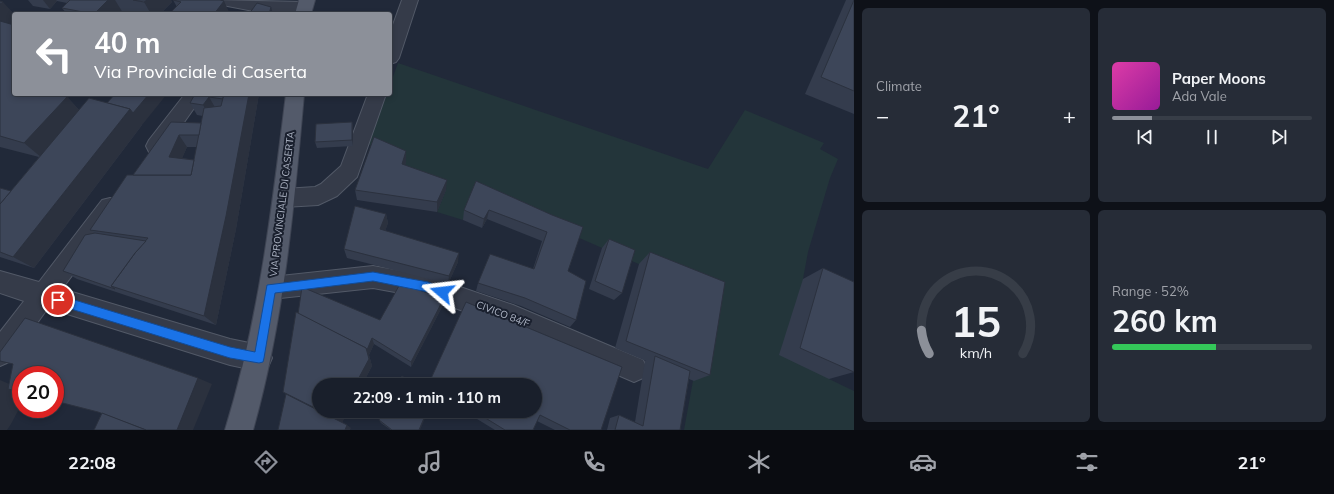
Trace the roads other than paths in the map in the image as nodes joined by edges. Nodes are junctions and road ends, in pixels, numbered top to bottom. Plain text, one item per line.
1 (222, 0) edge
2 (410, 0) edge
3 (305, 7) edge
4 (257, 11) edge
5 (392, 52) edge
6 (193, 96) edge
7 (295, 96) edge
8 (376, 96) edge
9 (142, 164) edge
10 (124, 189) edge
11 (284, 198) junction
12 (0, 282) edge
13 (271, 288) junction
14 (44, 296) junction
15 (0, 353) edge
16 (259, 358) junction
17 (634, 369) dead end
18 (239, 430) edge

1 - 4 street
2 - 5 street
3 - 4 street
6 - 9 street
7 - 11 main road, VIA PROVINCIALE DI CASERTA
8 - 11 street
10 - 14 street
11 - 13 main road, VIA PROVINCIALE DI CASERTA
12 - 14 street
13 - 16 main road, VIA PROVINCIALE DI CASERTA
13 - 17 street, CIVICO 84/F
14 - 15 street
14 - 16 street
16 - 18 main road, VIA PROVINCIALE DI CASERTA

